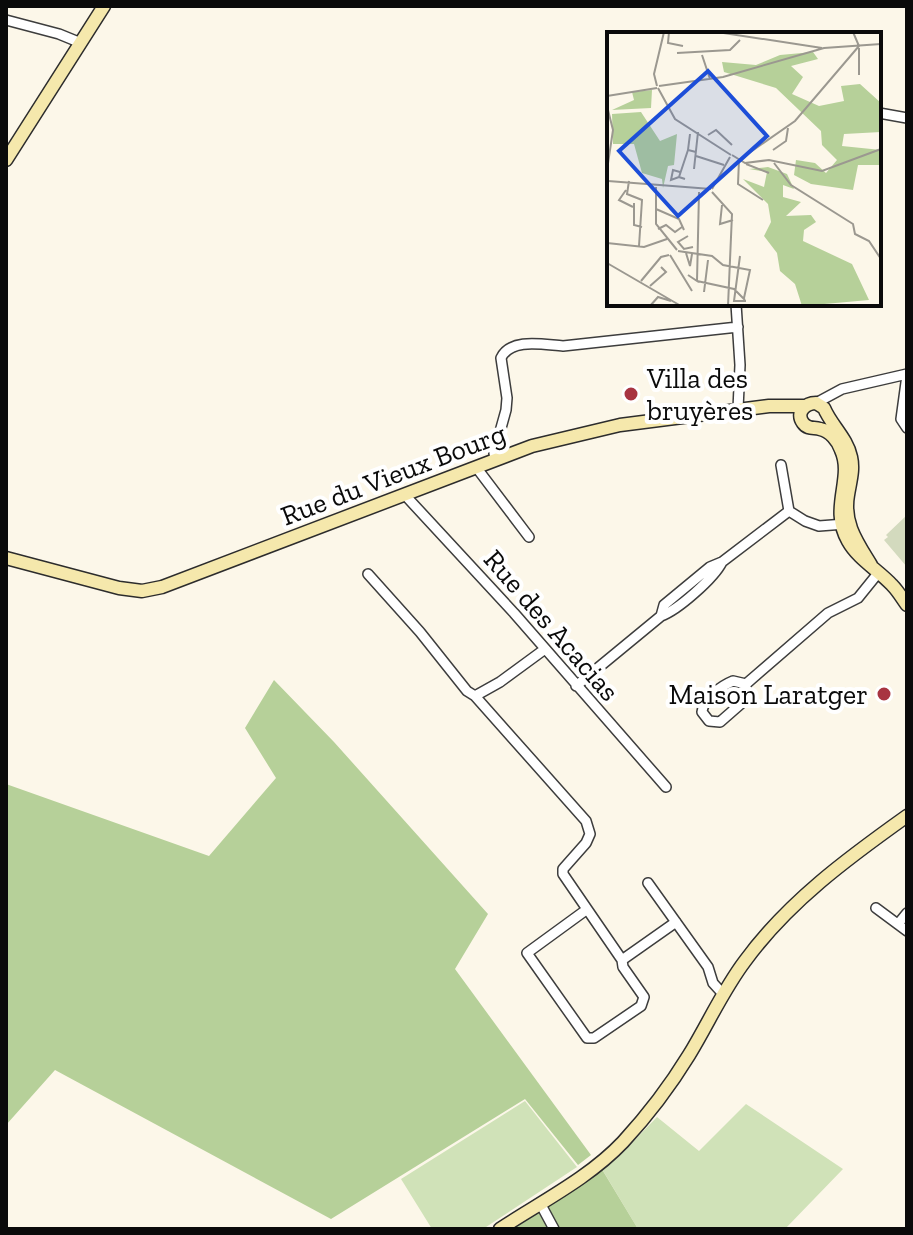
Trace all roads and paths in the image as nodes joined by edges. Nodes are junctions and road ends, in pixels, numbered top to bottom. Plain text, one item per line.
1 (104, 6) edge
2 (6, 20) edge
3 (81, 43) junction
4 (881, 113) edge
5 (907, 118) edge
6 (6, 160) edge
7 (736, 306) edge
8 (738, 327) junction
9 (907, 375) edge
10 (738, 409) junction
11 (815, 411) junction
12 (817, 428) junction
13 (907, 428) edge
14 (495, 459) junction
15 (781, 465) dead end
16 (476, 467) junction
17 (404, 494) junction
18 (789, 511) junction
19 (845, 524) junction
20 (529, 537) dead end
21 (6, 558) edge
22 (875, 569) junction
23 (368, 574) dead end
24 (907, 605) edge
25 (545, 649) junction
26 (746, 684) junction
27 (576, 686) junction
28 (475, 696) junction
29 (666, 787) dead end
30 (906, 816) edge
31 (648, 883) dead end
32 (876, 908) dead end
33 (586, 910) junction
34 (907, 913) edge
35 (676, 922) junction
36 (898, 924) junction
37 (907, 931) edge
38 (622, 960) junction
39 (723, 994) junction
40 (540, 1203) junction
41 (500, 1229) edge
42 (554, 1229) edge

1 - 3 street
2 - 3 street
3 - 6 street
4 - 5 street
7 - 8 street
8 - 10 street
8 - 14 street
9 - 11 street
9 - 13 street
10 - 11 street, Rue du Vieux Bourg
10 - 14 street, Rue du Vieux Bourg
11 - 12 street
11 - 12 street
11 - 19 street
12 - 19 street
14 - 16 street, Rue du Vieux Bourg
15 - 18 street
16 - 17 street, Rue du Vieux Bourg
16 - 20 street
17 - 21 street, Rue du Vieux Bourg
17 - 25 street, Rue des Acacias
18 - 19 street
18 - 27 street
19 - 22 street
22 - 24 street
22 - 26 street
23 - 28 street
25 - 27 street, Rue des Acacias
25 - 28 street
26 - 26 street
27 - 29 street, Rue des Acacias
28 - 33 street
30 - 39 street
31 - 35 street
32 - 36 street
33 - 38 street
33 - 38 street
34 - 36 street
35 - 38 street
35 - 39 street
36 - 37 street
39 - 40 street
40 - 41 street
40 - 42 street

